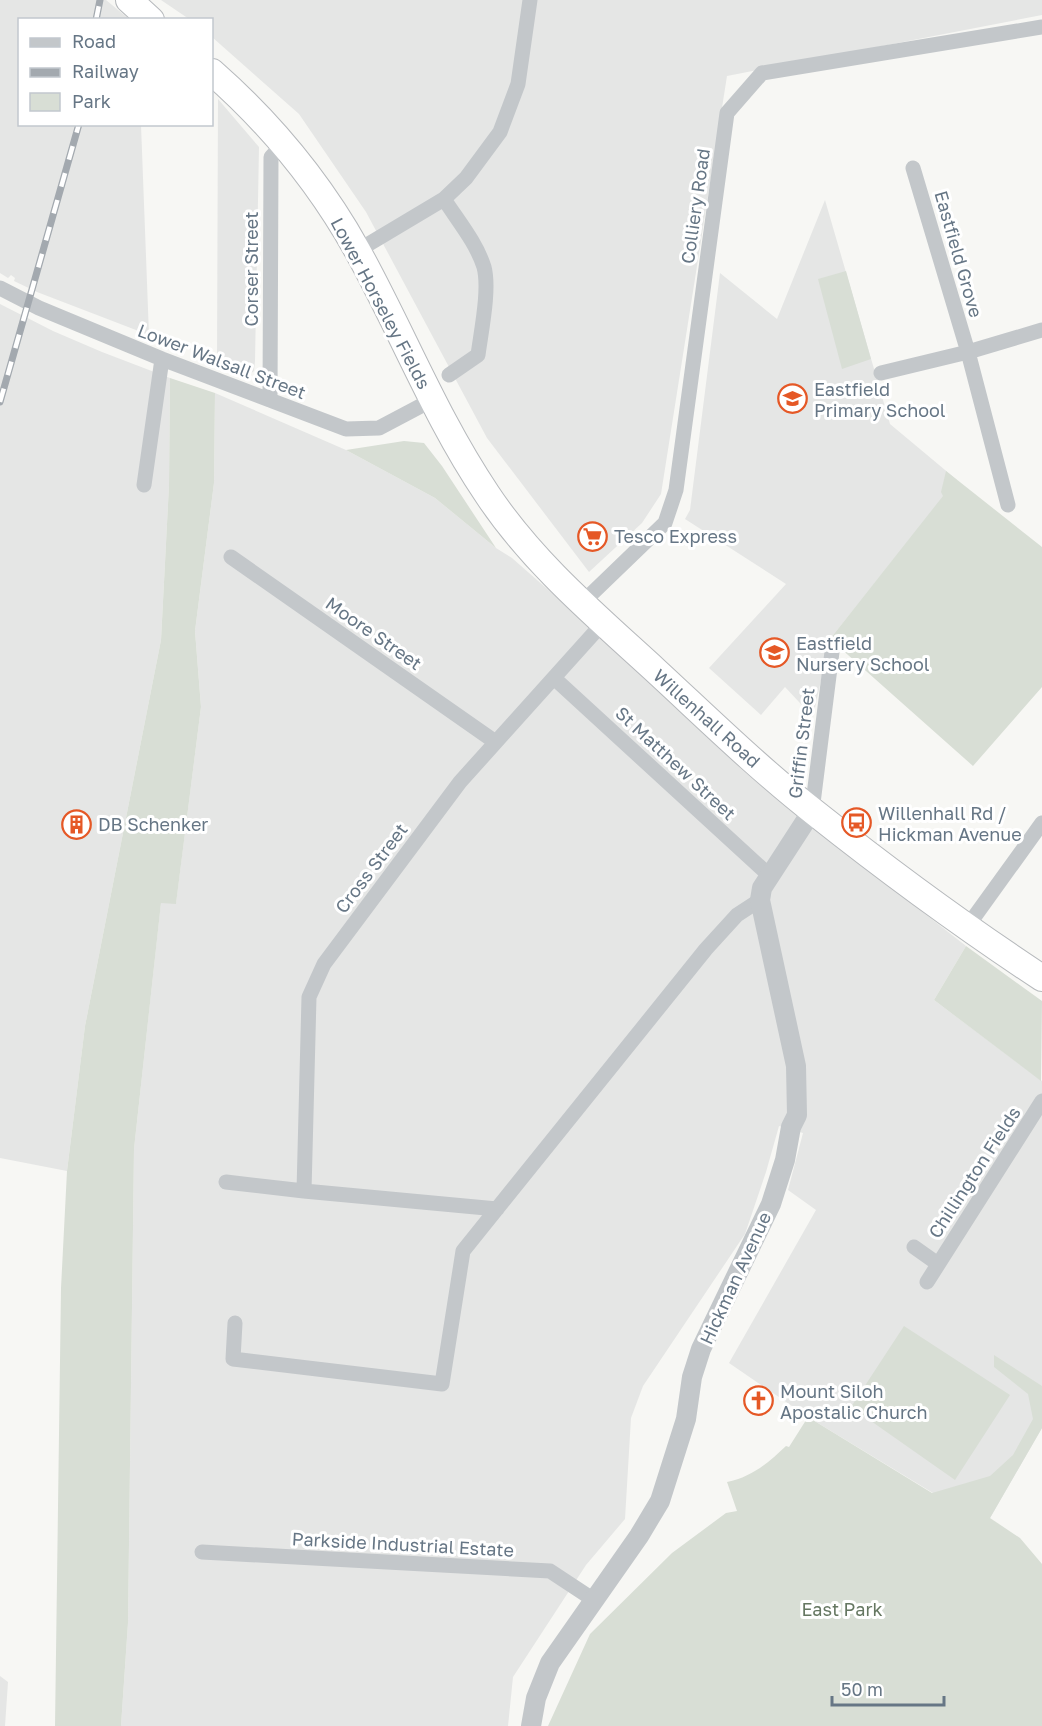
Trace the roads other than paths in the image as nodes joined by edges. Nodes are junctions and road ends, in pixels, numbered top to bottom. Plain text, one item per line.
1 (129, 0) edge
2 (530, 0) edge
3 (149, 18) edge
4 (1042, 27) edge
5 (213, 73) edge
6 (284, 144) junction
7 (914, 168) dead end
8 (444, 199) junction
9 (357, 251) junction
10 (0, 288) edge
11 (1042, 330) edge
12 (968, 352) junction
13 (162, 359) junction
14 (881, 373) dead end
15 (449, 375) dead end
16 (270, 400) junction
17 (432, 400) junction
18 (144, 485) dead end
19 (1008, 505) dead end
20 (231, 557) dead end
21 (582, 603) junction
22 (603, 623) junction
23 (833, 644) dead end
24 (554, 678) junction
25 (494, 741) junction
26 (812, 811) junction
27 (1042, 824) edge
28 (1036, 838) edge
29 (771, 877) junction
30 (760, 900) junction
31 (968, 927) junction
32 (1042, 978) edge
33 (1042, 1101) edge
34 (226, 1182) dead end
35 (304, 1191) junction
36 (497, 1209) junction
37 (914, 1247) dead end
38 (938, 1264) junction
39 (927, 1282) dead end
40 (235, 1323) dead end
41 (202, 1552) dead end
42 (594, 1600) junction
43 (531, 1726) edge

1 - 3 highway
2 - 8 street
4 - 21 street, Colliery Road
5 - 6 highway, Lower Horseley Fields
6 - 9 highway, Lower Horseley Fields
6 - 16 street, Corser Street
7 - 12 street, Eastfield Grove
8 - 9 street
8 - 15 street
9 - 17 highway, Lower Horseley Fields
10 - 13 street, Lower Walsall Street
11 - 12 street
12 - 14 street
12 - 19 street, Eastfield Grove
13 - 16 street, Lower Walsall Street
13 - 18 street
16 - 17 street, Lower Walsall Street
17 - 21 highway, Willenhall Road
20 - 25 street, Moore Street
21 - 22 highway, Willenhall Road
22 - 24 street, Cross Street
22 - 26 highway, Willenhall Road
23 - 26 street, Griffin Street
24 - 25 street, Cross Street
24 - 29 street, St Matthew Street
25 - 35 street, Cross Street
26 - 29 street
26 - 31 highway, Willenhall Road
27 - 28 street
28 - 31 street
29 - 30 street
30 - 36 street
30 - 42 street, Hickman Avenue
31 - 32 highway, Willenhall Road
33 - 38 street, Chillington Fields
34 - 35 street
35 - 36 street
36 - 40 street
37 - 38 street, Chillington Fields
38 - 39 street, Chillington Fields
41 - 42 street, Parkside Industrial Estate
42 - 43 street, Hickman Avenue

